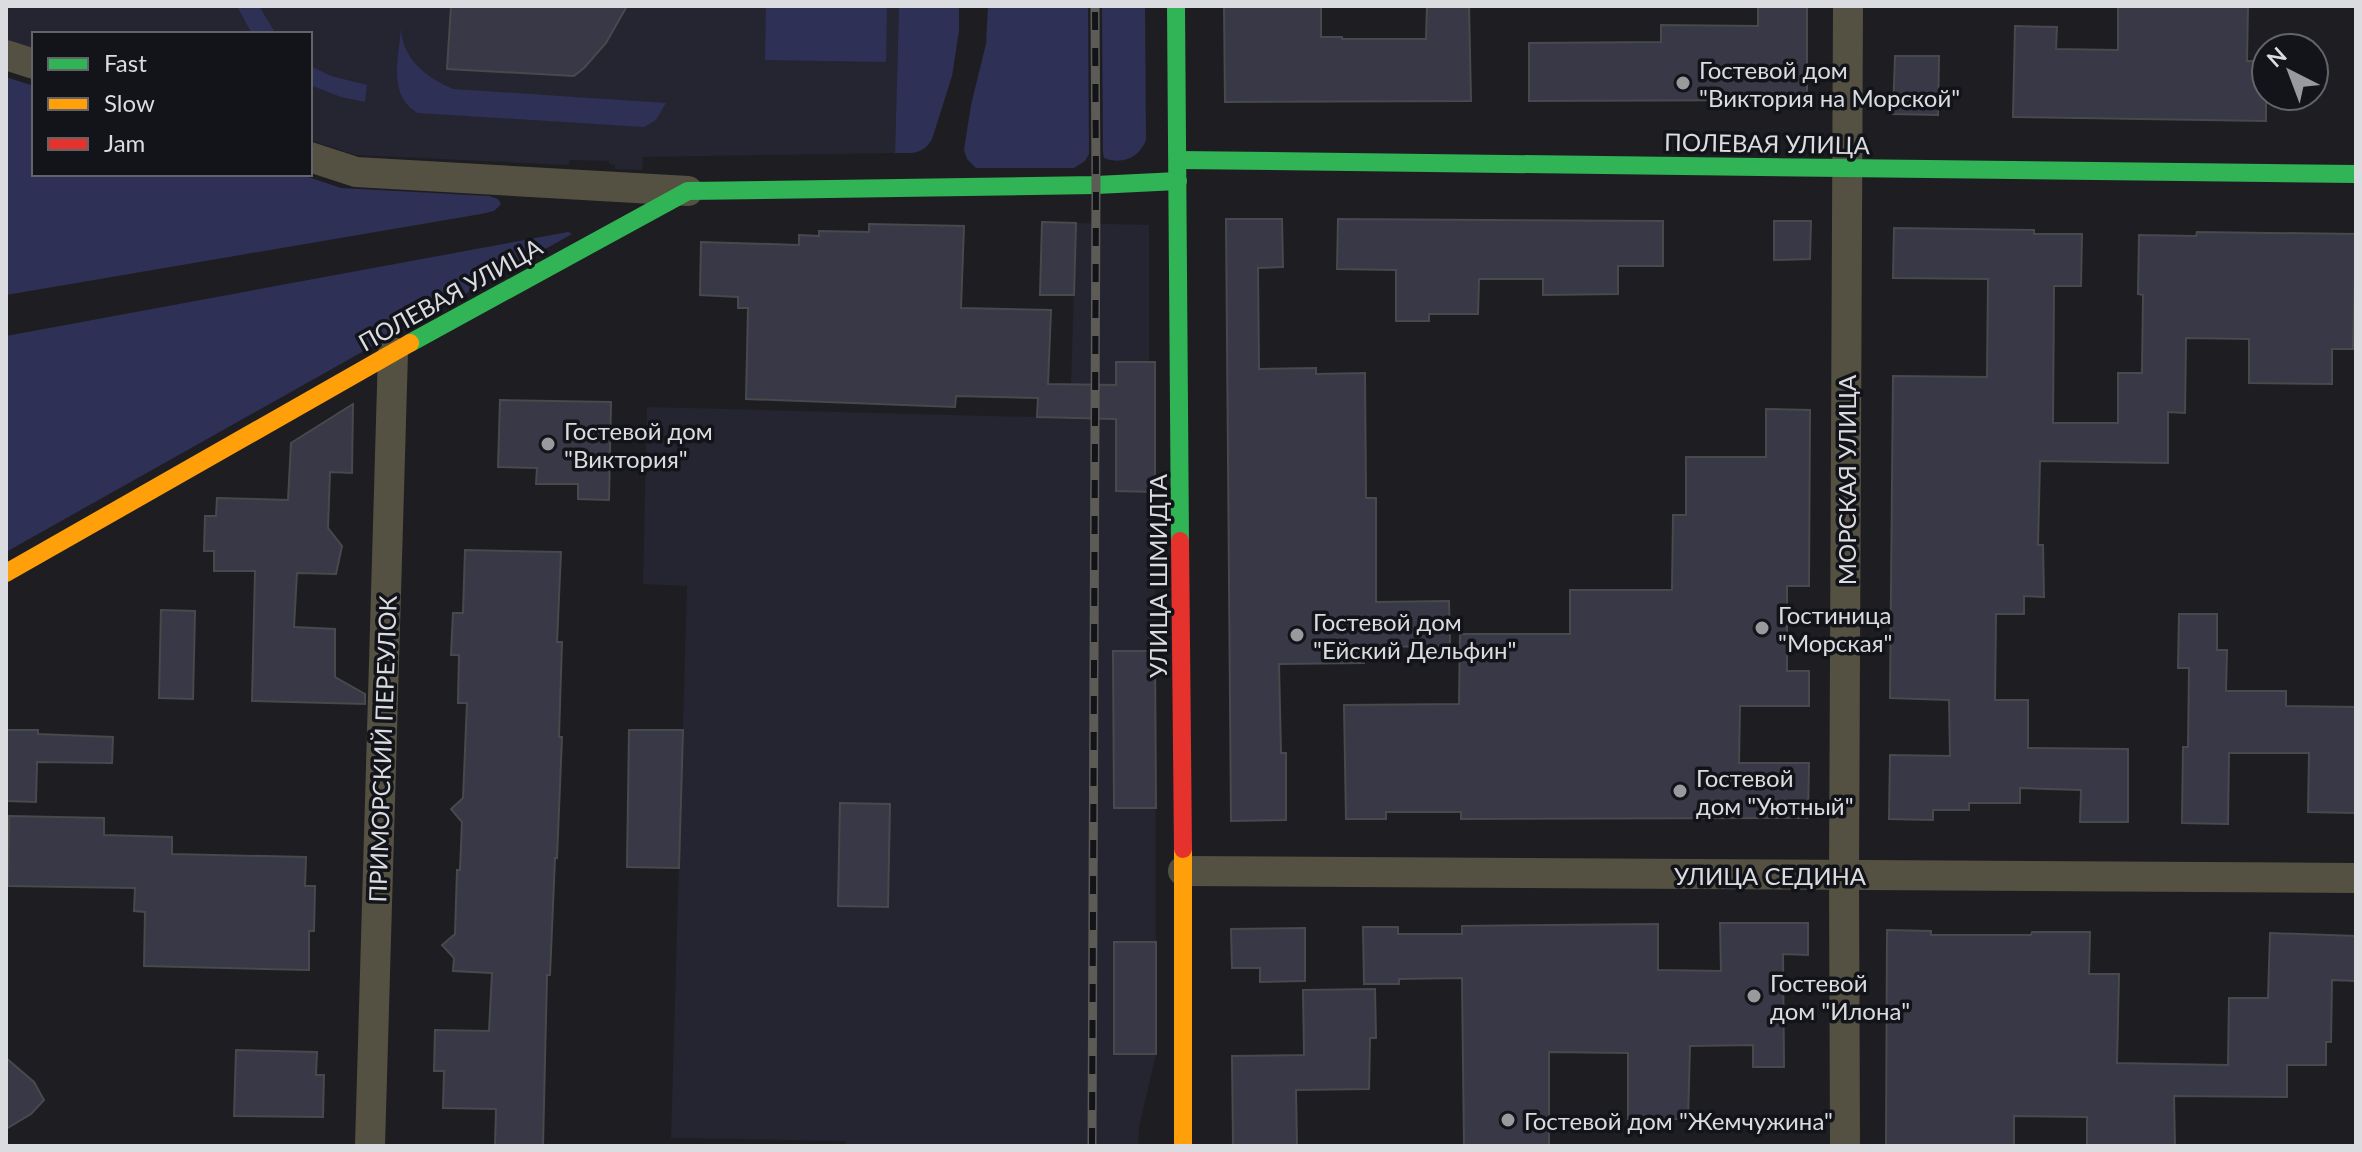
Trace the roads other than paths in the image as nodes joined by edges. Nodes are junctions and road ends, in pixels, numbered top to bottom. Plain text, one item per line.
1 (1176, 6) edge
2 (1848, 6) edge
3 (6, 55) edge
4 (32, 63) edge
5 (312, 158) edge
6 (1178, 160) junction
7 (1849, 167) junction
8 (2356, 174) edge
9 (1178, 181) junction
10 (688, 191) junction
11 (393, 352) junction
12 (6, 573) edge
13 (1183, 871) junction
14 (1844, 875) junction
15 (2356, 878) edge
16 (370, 1146) edge
17 (1183, 1146) edge
18 (1845, 1146) edge

1 - 6 street, УЛИЦА ШМИДТА
2 - 7 street, МОРСКАЯ УЛИЦА
3 - 4 street
5 - 10 street
6 - 7 street, ПОЛЕВАЯ УЛИЦА
6 - 9 street, УЛИЦА ШМИДТА
7 - 8 street, ПОЛЕВАЯ УЛИЦА
7 - 14 street, МОРСКАЯ УЛИЦА
9 - 10 street, ПОЛЕВАЯ УЛИЦА
9 - 13 street, УЛИЦА ШМИДТА
10 - 11 street, ПОЛЕВАЯ УЛИЦА
11 - 12 street, ПОЛЕВАЯ УЛИЦА
11 - 16 street, ПРИМОРСКИЙ ПЕРЕУЛОК
13 - 14 street, УЛИЦА СЕДИНА
13 - 17 street, УЛИЦА ШМИДТА
14 - 15 street, УЛИЦА СЕДИНА
14 - 18 street, МОРСКАЯ УЛИЦА

